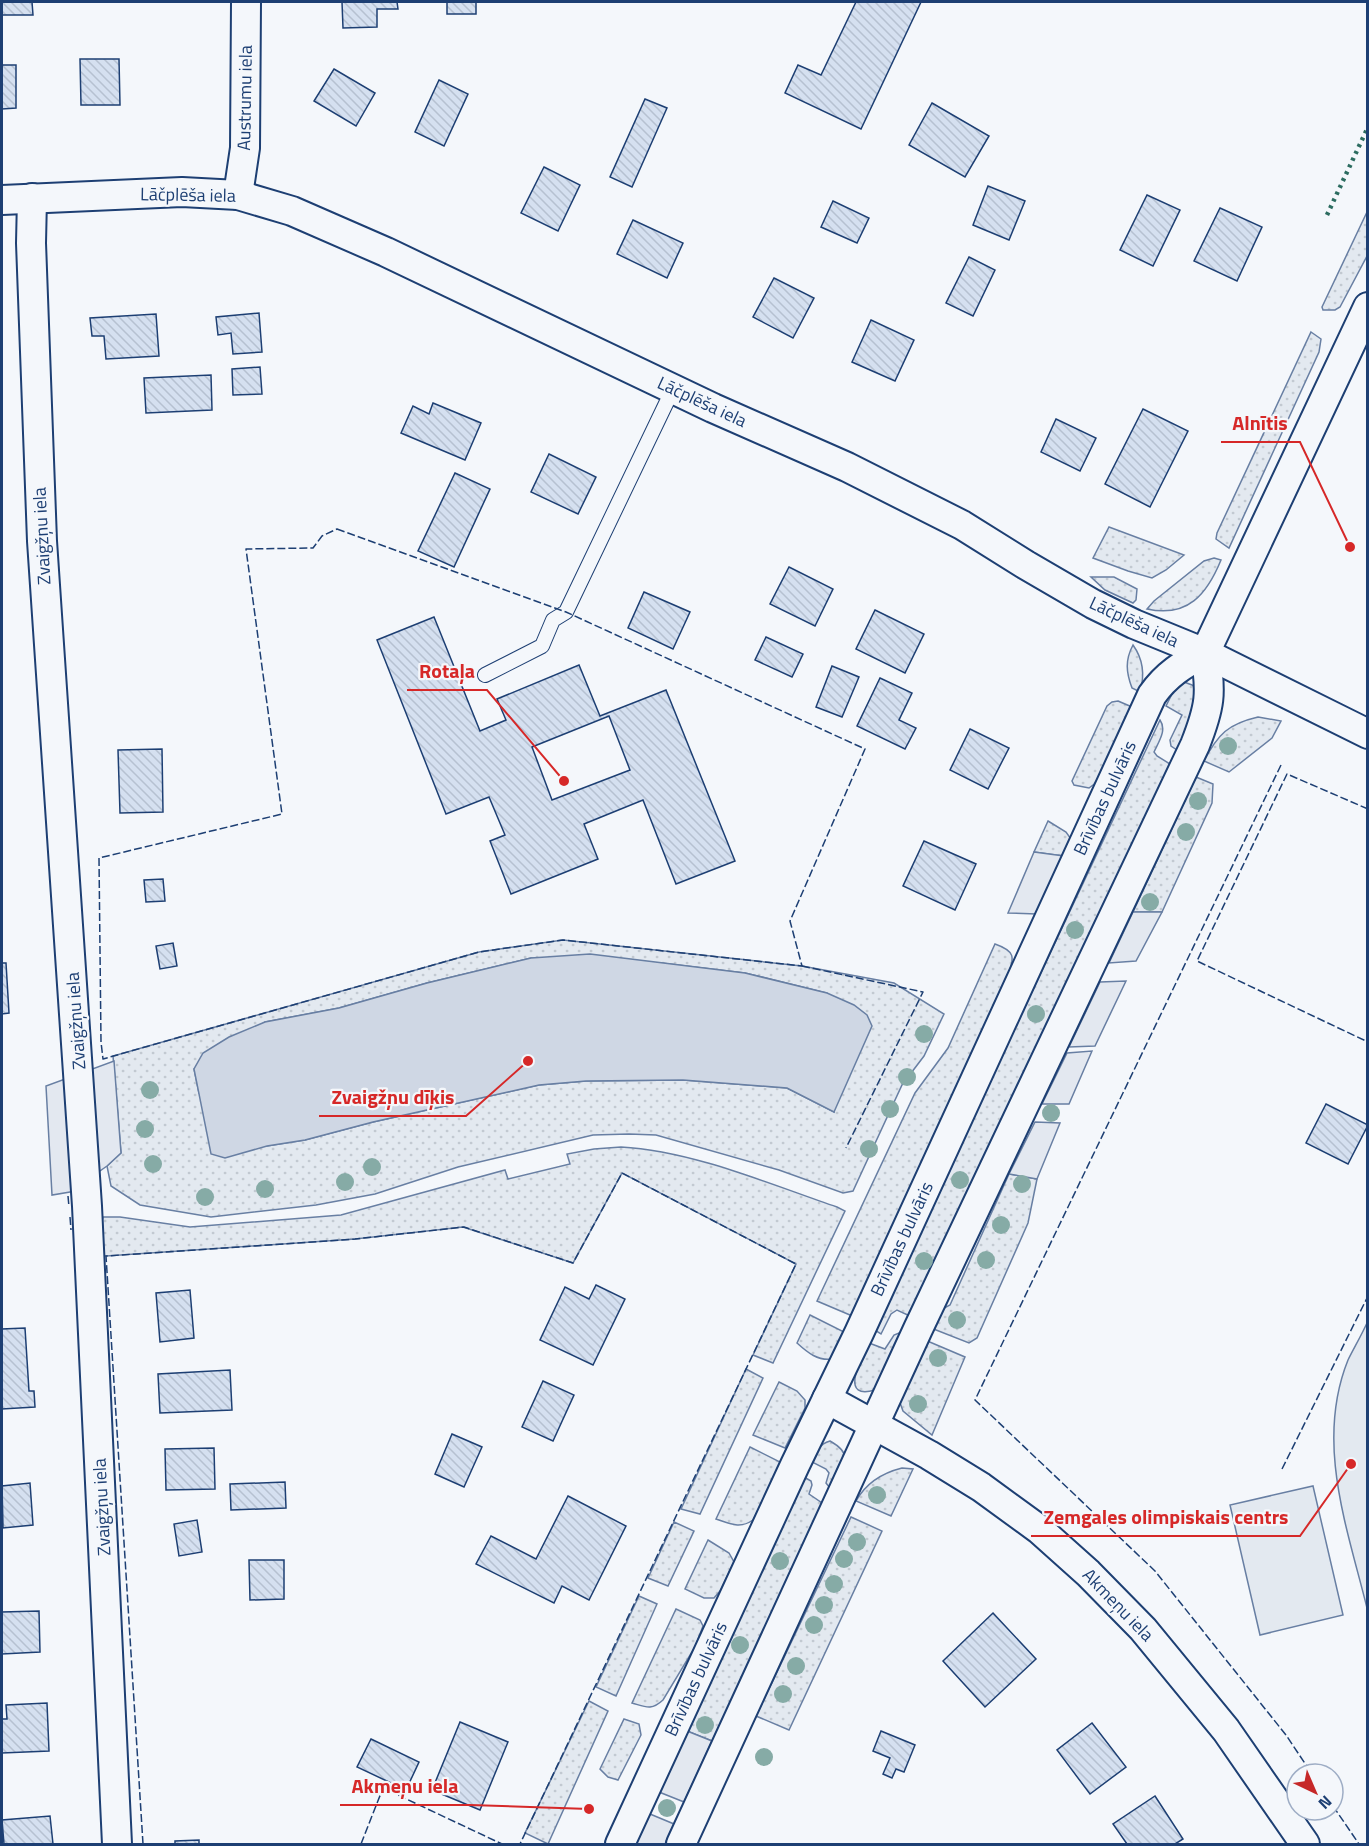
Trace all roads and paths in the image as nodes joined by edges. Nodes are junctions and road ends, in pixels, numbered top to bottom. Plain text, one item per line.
1 (246, 2) edge
2 (238, 195) junction
3 (32, 198) junction
4 (2, 200) edge
5 (1368, 307) edge
6 (673, 388) junction
7 (1205, 653) junction
8 (485, 675) dead end
9 (1368, 734) edge
10 (827, 1399) junction
11 (875, 1424) junction
12 (117, 1845) edge
13 (620, 1845) edge
14 (681, 1845) edge
15 (1305, 1845) edge

1 - 2 street, Austrumu iela
2 - 3 street, Lāčplēša iela
2 - 6 street, Lāčplēša iela
3 - 4 street, Lāčplēša iela
3 - 12 street, Zvaigžņu iela
5 - 7 street
6 - 7 street, Lāčplēša iela
6 - 8 lane
7 - 9 street, Lāčplēša iela
7 - 10 street, Brīvības bulvāris
7 - 11 street
10 - 11 street, Akmeņu iela
10 - 13 street, Brīvības bulvāris
11 - 14 street
11 - 15 street, Akmeņu iela

